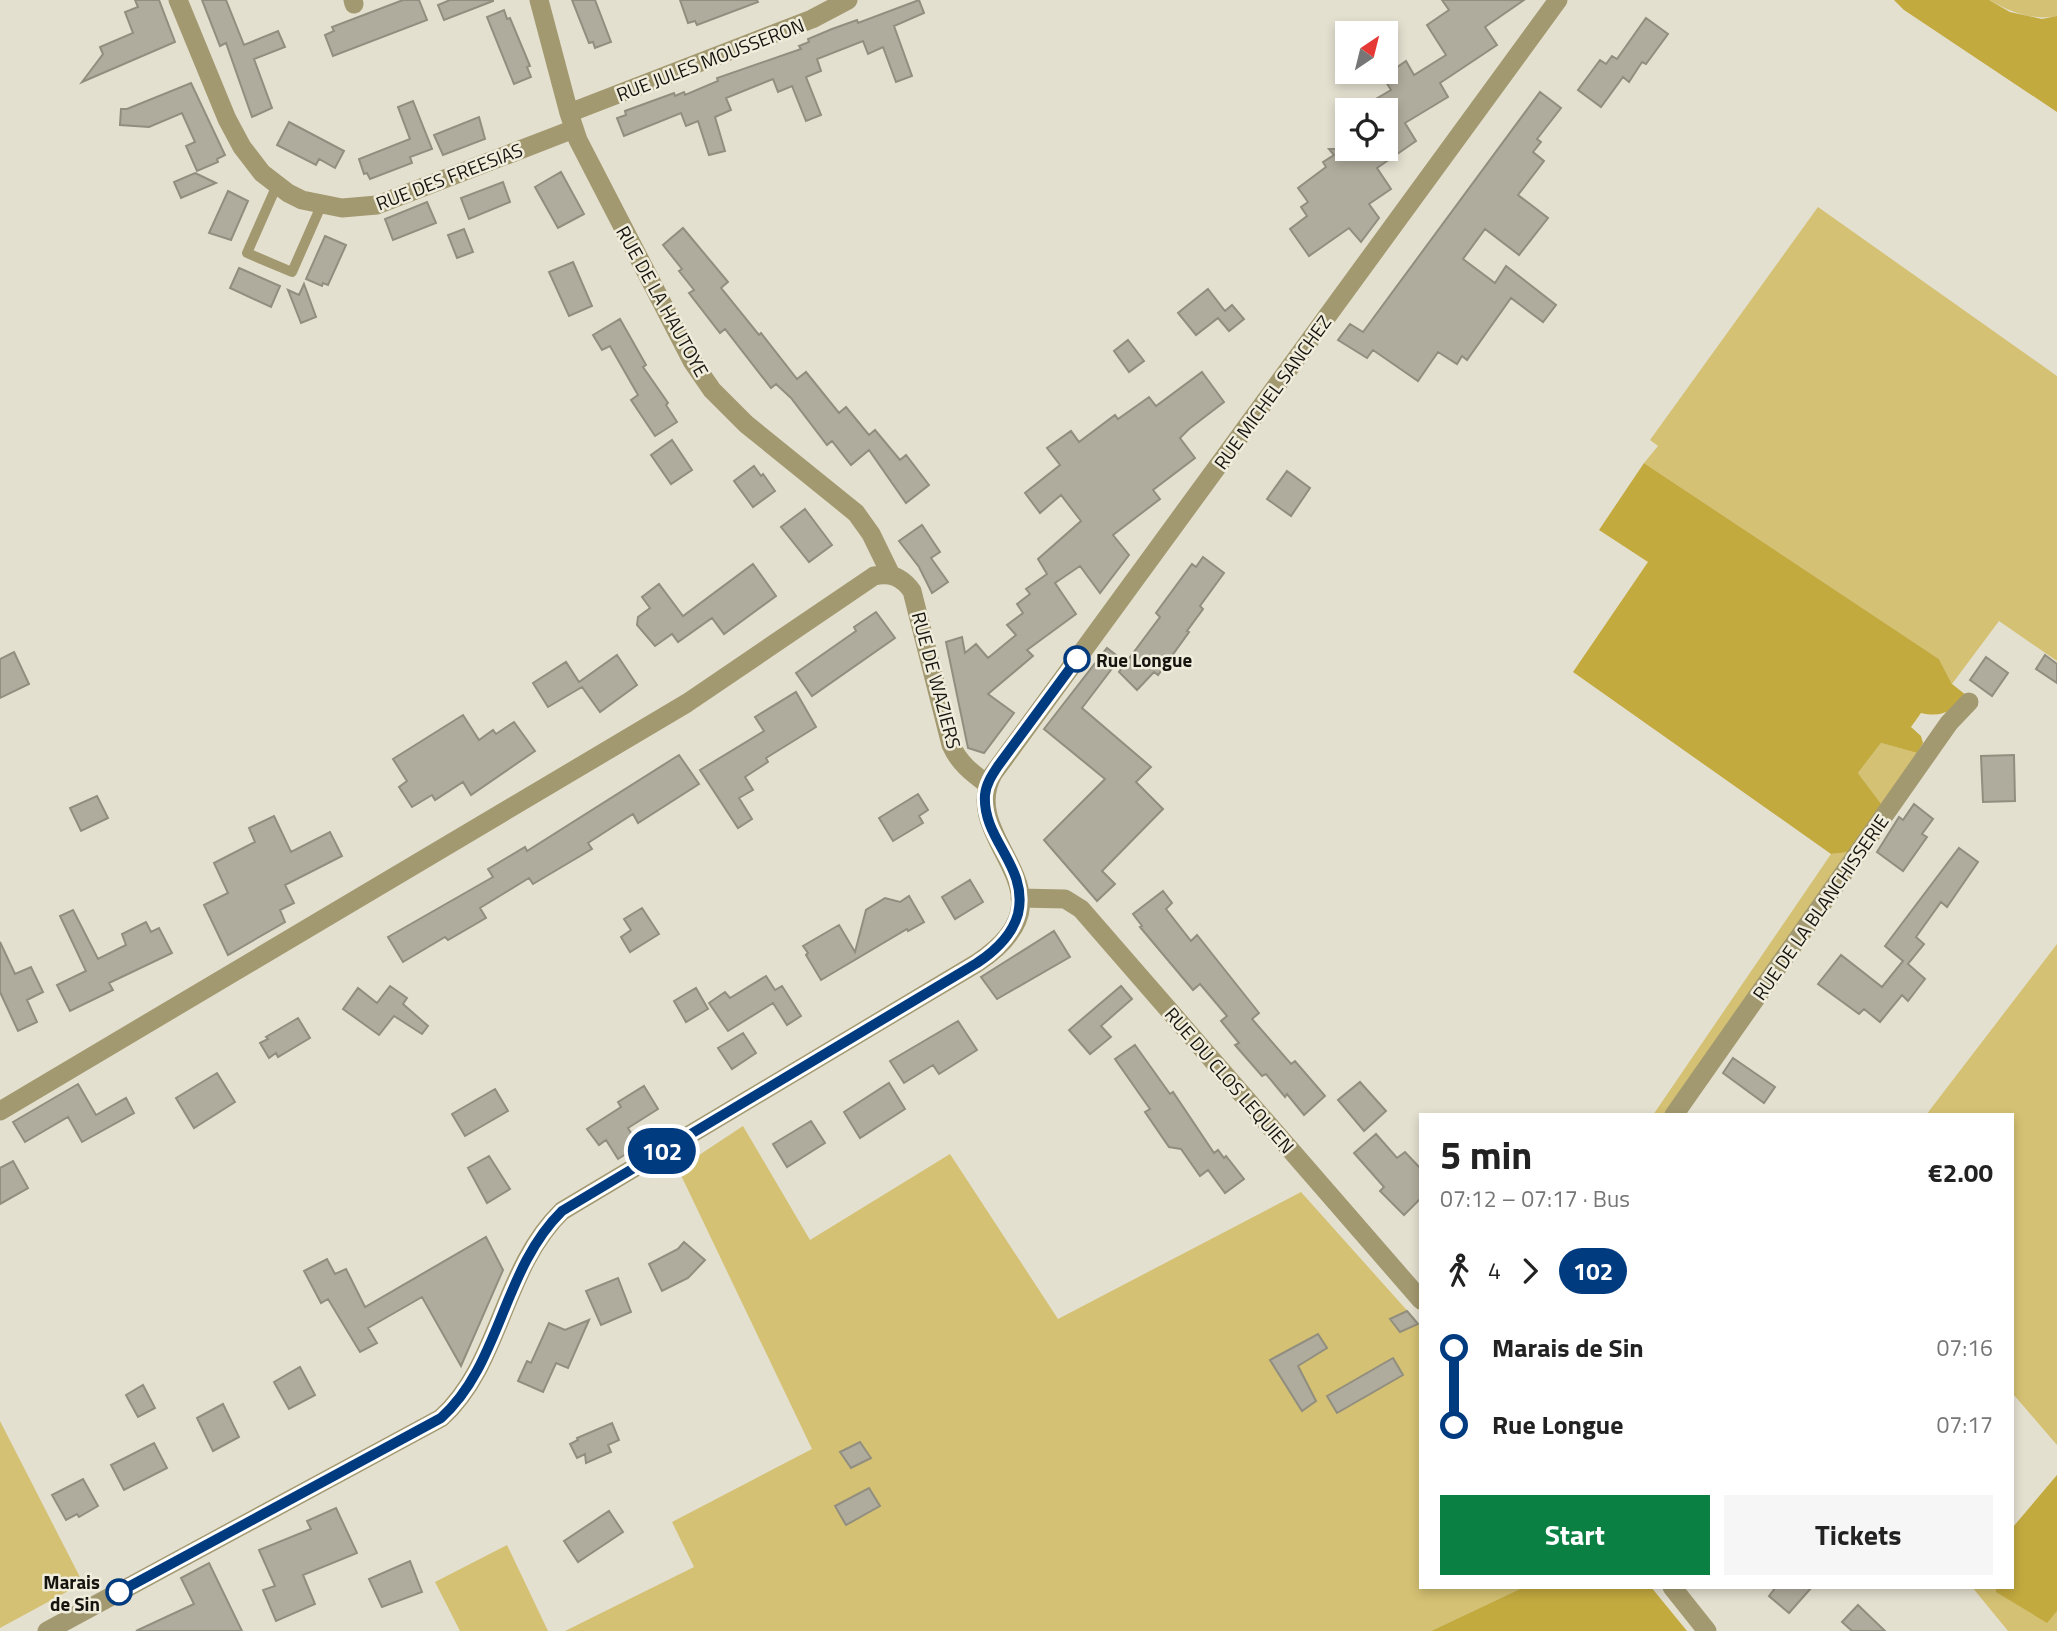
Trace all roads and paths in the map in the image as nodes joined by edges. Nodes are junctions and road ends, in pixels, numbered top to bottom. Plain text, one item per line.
1 (178, 0) edge
2 (539, 0) edge
3 (848, 0) edge
4 (1558, 0) edge
5 (571, 121) junction
6 (277, 185) junction
7 (321, 205) junction
8 (891, 575) junction
9 (1969, 702) dead end
10 (988, 784) junction
11 (1020, 898) junction
12 (0, 1111) edge
13 (1675, 1113) edge
14 (1419, 1298) edge
15 (1674, 1589) edge
16 (47, 1631) edge
17 (1707, 1631) edge

1 - 6 street, RUE DES FREESIAS
2 - 5 street, RUE DE LA HAUTOYE
3 - 5 street, RUE JULES MOUSSERON
4 - 10 street, RUE MICHEL SANCHEZ
5 - 7 street, RUE DES FREESIAS
5 - 8 street, RUE DE LA HAUTOYE
6 - 7 street, RUE DES FREESIAS
6 - 7 lane
8 - 10 street, RUE DE WAZIERS
8 - 12 street
9 - 13 street, RUE DE LA BLANCHISSERIE
10 - 11 street
11 - 14 street, RUE DU CLOS LEQUIEN
11 - 16 street
15 - 17 street

